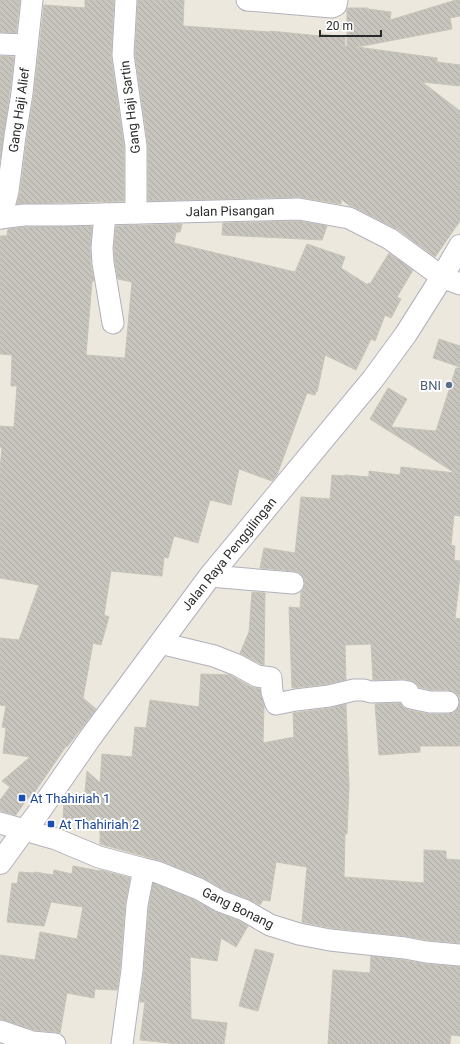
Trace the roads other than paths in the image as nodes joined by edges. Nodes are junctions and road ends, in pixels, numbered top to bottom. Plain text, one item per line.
1 (32, 0) edge
2 (126, 0) edge
3 (247, 0) edge
4 (337, 0) edge
5 (0, 44) edge
6 (27, 45) junction
7 (136, 213) junction
8 (105, 214) junction
9 (1, 218) edge
10 (460, 246) edge
11 (451, 281) edge
12 (113, 323) dead end
13 (210, 576) junction
14 (293, 583) dead end
15 (160, 643) junction
16 (448, 702) dead end
17 (0, 823) edge
18 (24, 830) junction
19 (0, 863) edge
20 (144, 869) junction
21 (460, 955) edge
22 (0, 1031) edge
23 (54, 1044) edge
24 (122, 1044) edge

1 - 6 street, Gang Haji Alief
2 - 7 street, Gang Haji Sartin
3 - 4 street
5 - 6 street
6 - 9 street, Gang Haji Alief
7 - 8 street, Jalan Pisangan
7 - 11 street, Jalan Pisangan
8 - 9 street, Jalan Pisangan
8 - 12 street
10 - 11 main road, Jalan Raya Penggilingan
11 - 13 main road, Jalan Raya Penggilingan
13 - 14 street
13 - 15 main road, Jalan Raya Penggilingan
15 - 16 street
15 - 18 main road, Jalan Raya Penggilingan
17 - 18 street, Gang Bonang
18 - 19 main road, Jalan Raya Penggilingan
18 - 20 street, Gang Bonang
20 - 21 street, Gang Bonang
20 - 24 street
22 - 23 street

